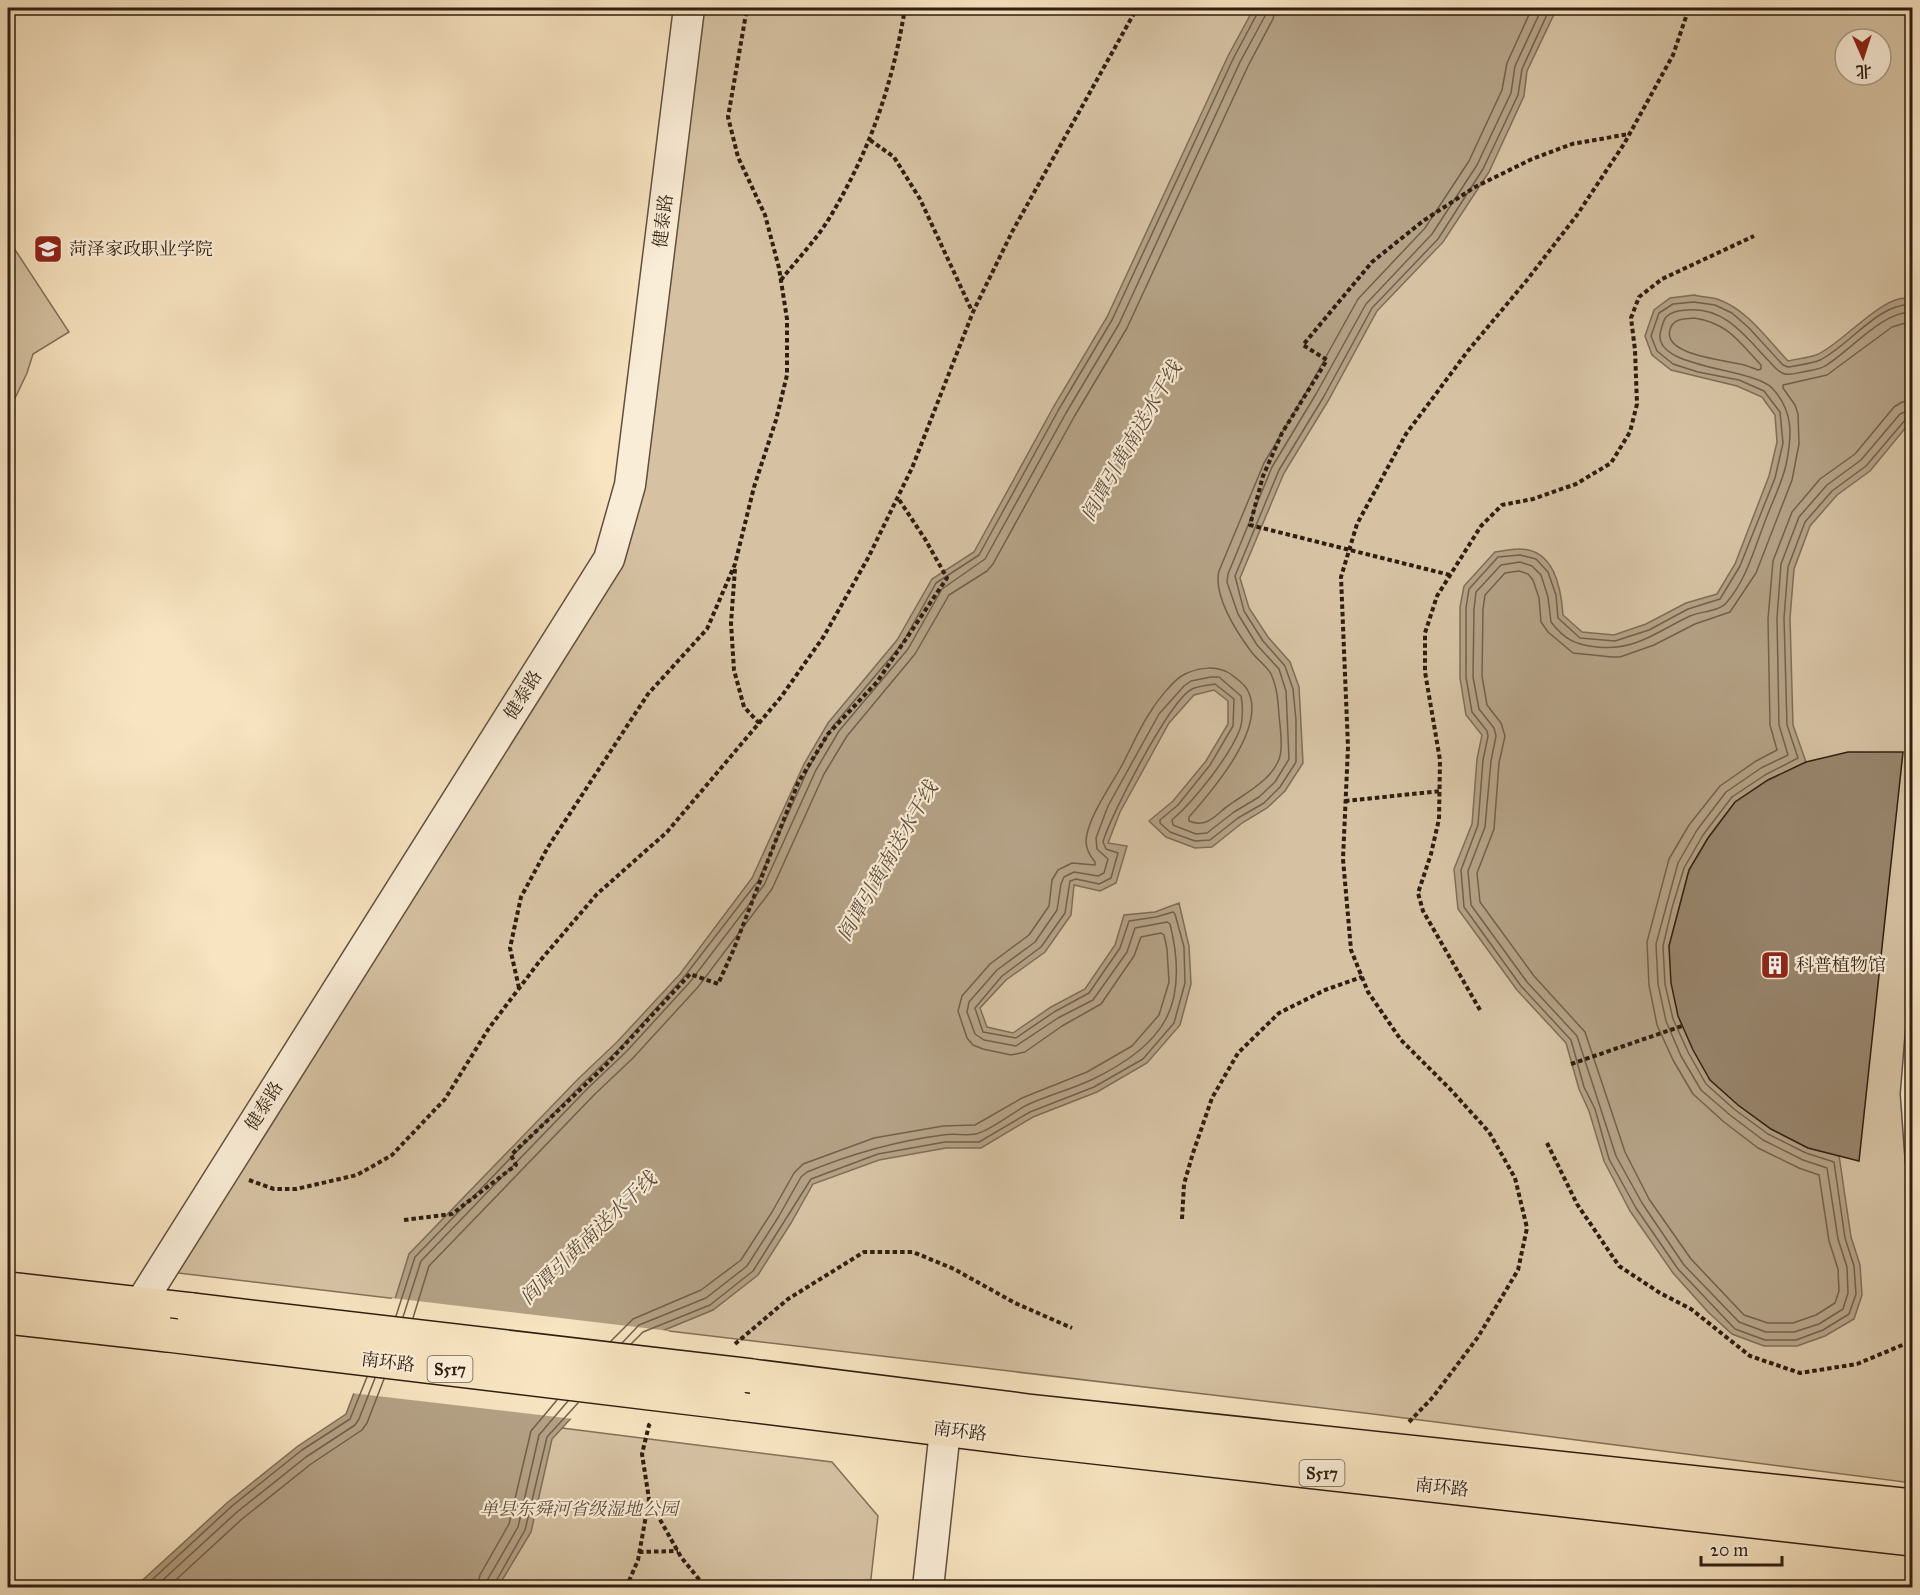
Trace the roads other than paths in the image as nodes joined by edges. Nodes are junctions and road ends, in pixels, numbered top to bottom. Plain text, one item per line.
1 (689, 8) edge
2 (1912, 1032) edge
3 (1912, 1163) edge
4 (8, 1288) edge
5 (140, 1304) junction
6 (8, 1317) edge
7 (945, 1430) junction
8 (1912, 1501) edge
9 (1912, 1539) edge
10 (928, 1587) edge

1 - 5 street, 健泰路
2 - 3 lane
4 - 5 main road, 南环路 / S517
5 - 8 main road, 南环路 / S517, bridge
6 - 7 main road, 南环路 / S517, bridge
7 - 9 main road, 南环路 / S517
7 - 10 street

